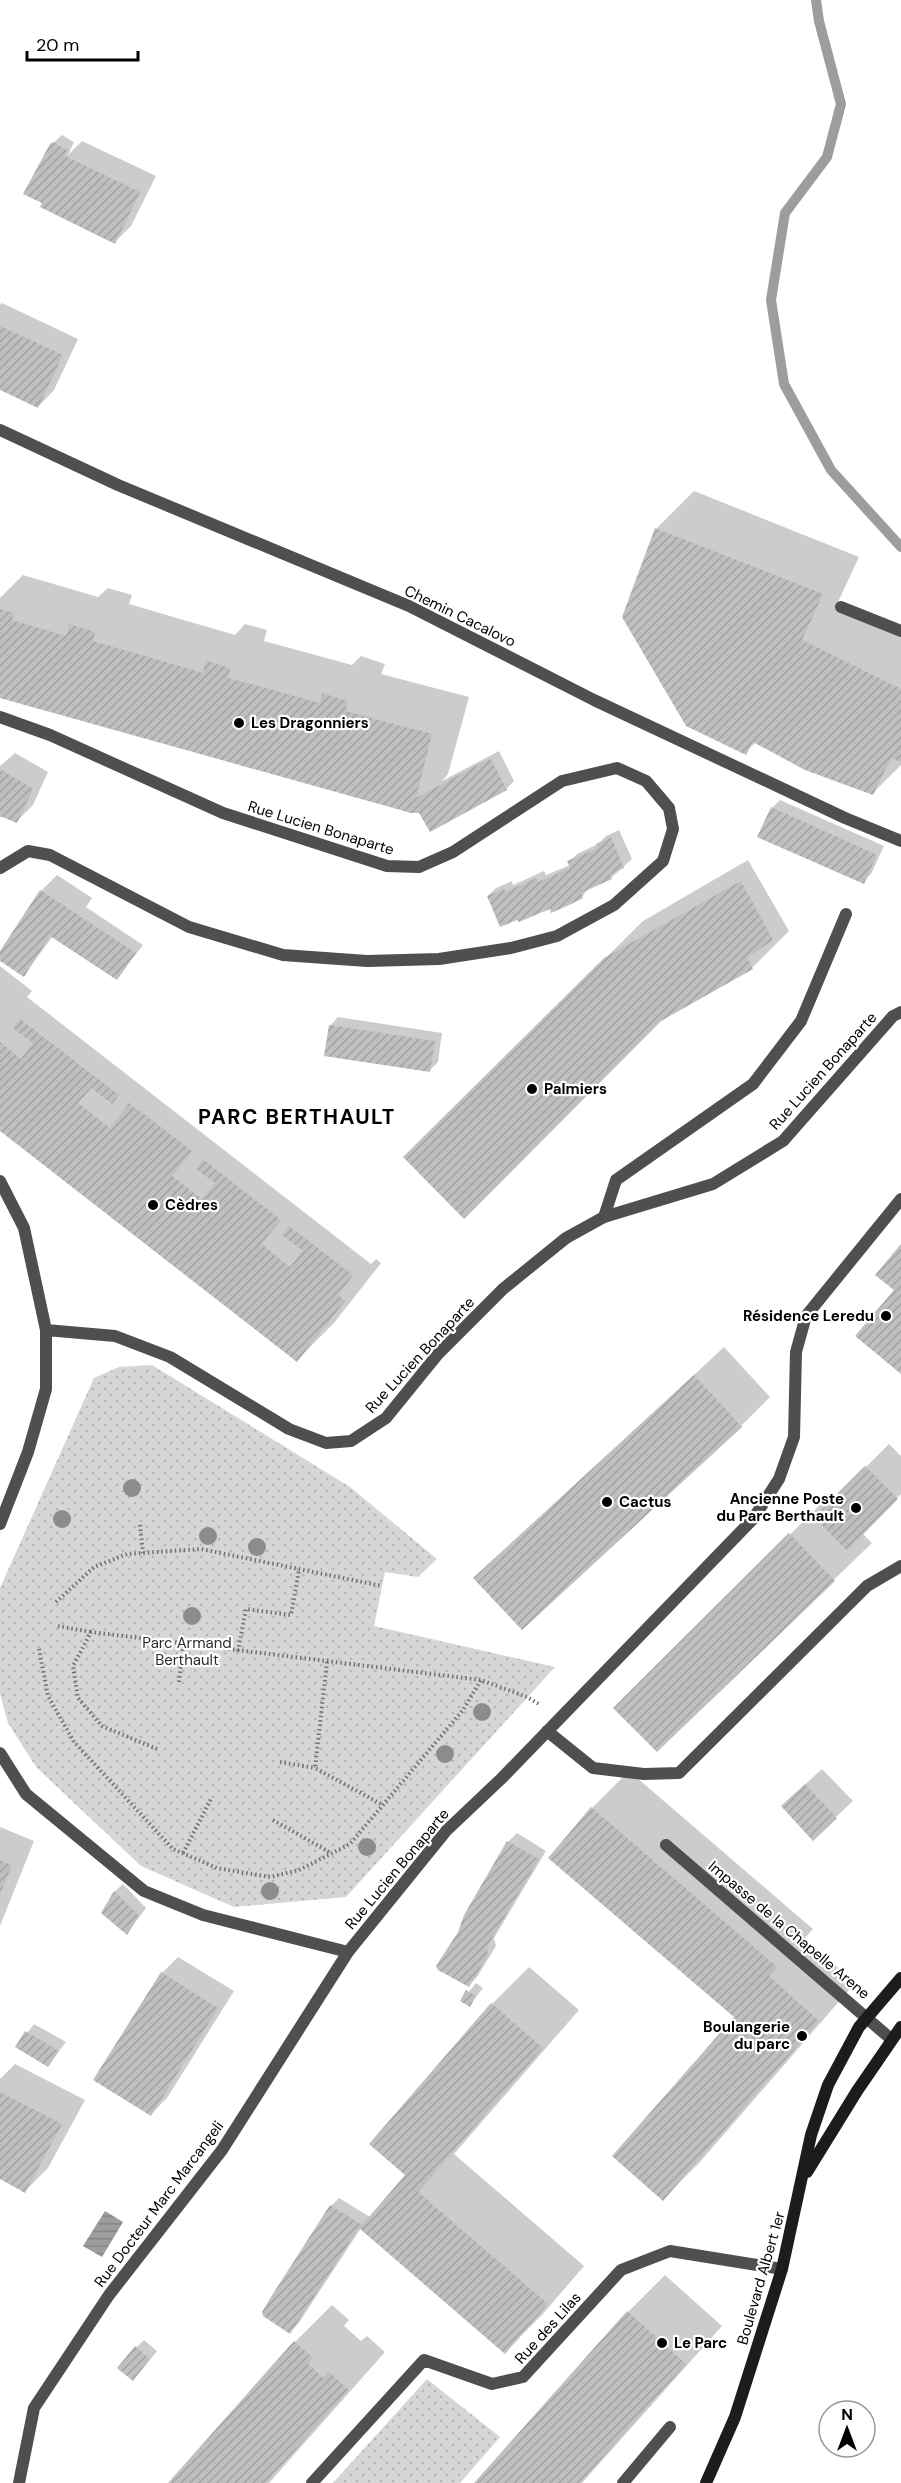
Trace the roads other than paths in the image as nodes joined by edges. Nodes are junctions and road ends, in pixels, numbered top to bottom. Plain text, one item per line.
1 (0, 430) edge
2 (842, 607) dead end
3 (901, 631) edge
4 (0, 717) edge
5 (901, 841) edge
6 (0, 868) edge
7 (846, 914) dead end
8 (901, 1012) edge
9 (0, 1181) edge
10 (901, 1199) edge
11 (604, 1217) junction
12 (46, 1330) junction
13 (0, 1524) edge
14 (901, 1566) edge
15 (548, 1731) junction
16 (0, 1753) edge
17 (666, 1845) dead end
18 (348, 1952) junction
19 (901, 1978) edge
20 (867, 2017) junction
21 (901, 2027) edge
22 (891, 2039) junction
23 (802, 2181) junction
24 (782, 2269) junction
25 (670, 2427) dead end
26 (19, 2483) edge
27 (312, 2483) edge
28 (623, 2483) edge
29 (706, 2483) edge

1 - 5 street, Chemin Cacalovo
2 - 3 street
4 - 6 street, Rue Lucien Bonaparte
7 - 11 street
8 - 11 street, Rue Lucien Bonaparte
9 - 12 street
10 - 15 street, Rue Lucien Bonaparte
11 - 12 street, Rue Lucien Bonaparte
12 - 13 street
14 - 15 street
15 - 18 street, Rue Lucien Bonaparte
16 - 18 street
17 - 20 street, Impasse de la Chapelle Arene
18 - 26 street, Rue Docteur Marc Marcangeli
19 - 20 main road, Boulevard Albert 1er
20 - 22 street, Impasse de la Chapelle Arene
20 - 23 main road, Boulevard Albert 1er
21 - 22 main road, Boulevard Albert 1er
22 - 23 main road, Boulevard Albert 1er
23 - 24 main road, Boulevard Albert 1er
24 - 27 street, Rue des Lilas
24 - 29 main road, Boulevard Albert 1er
25 - 28 street

